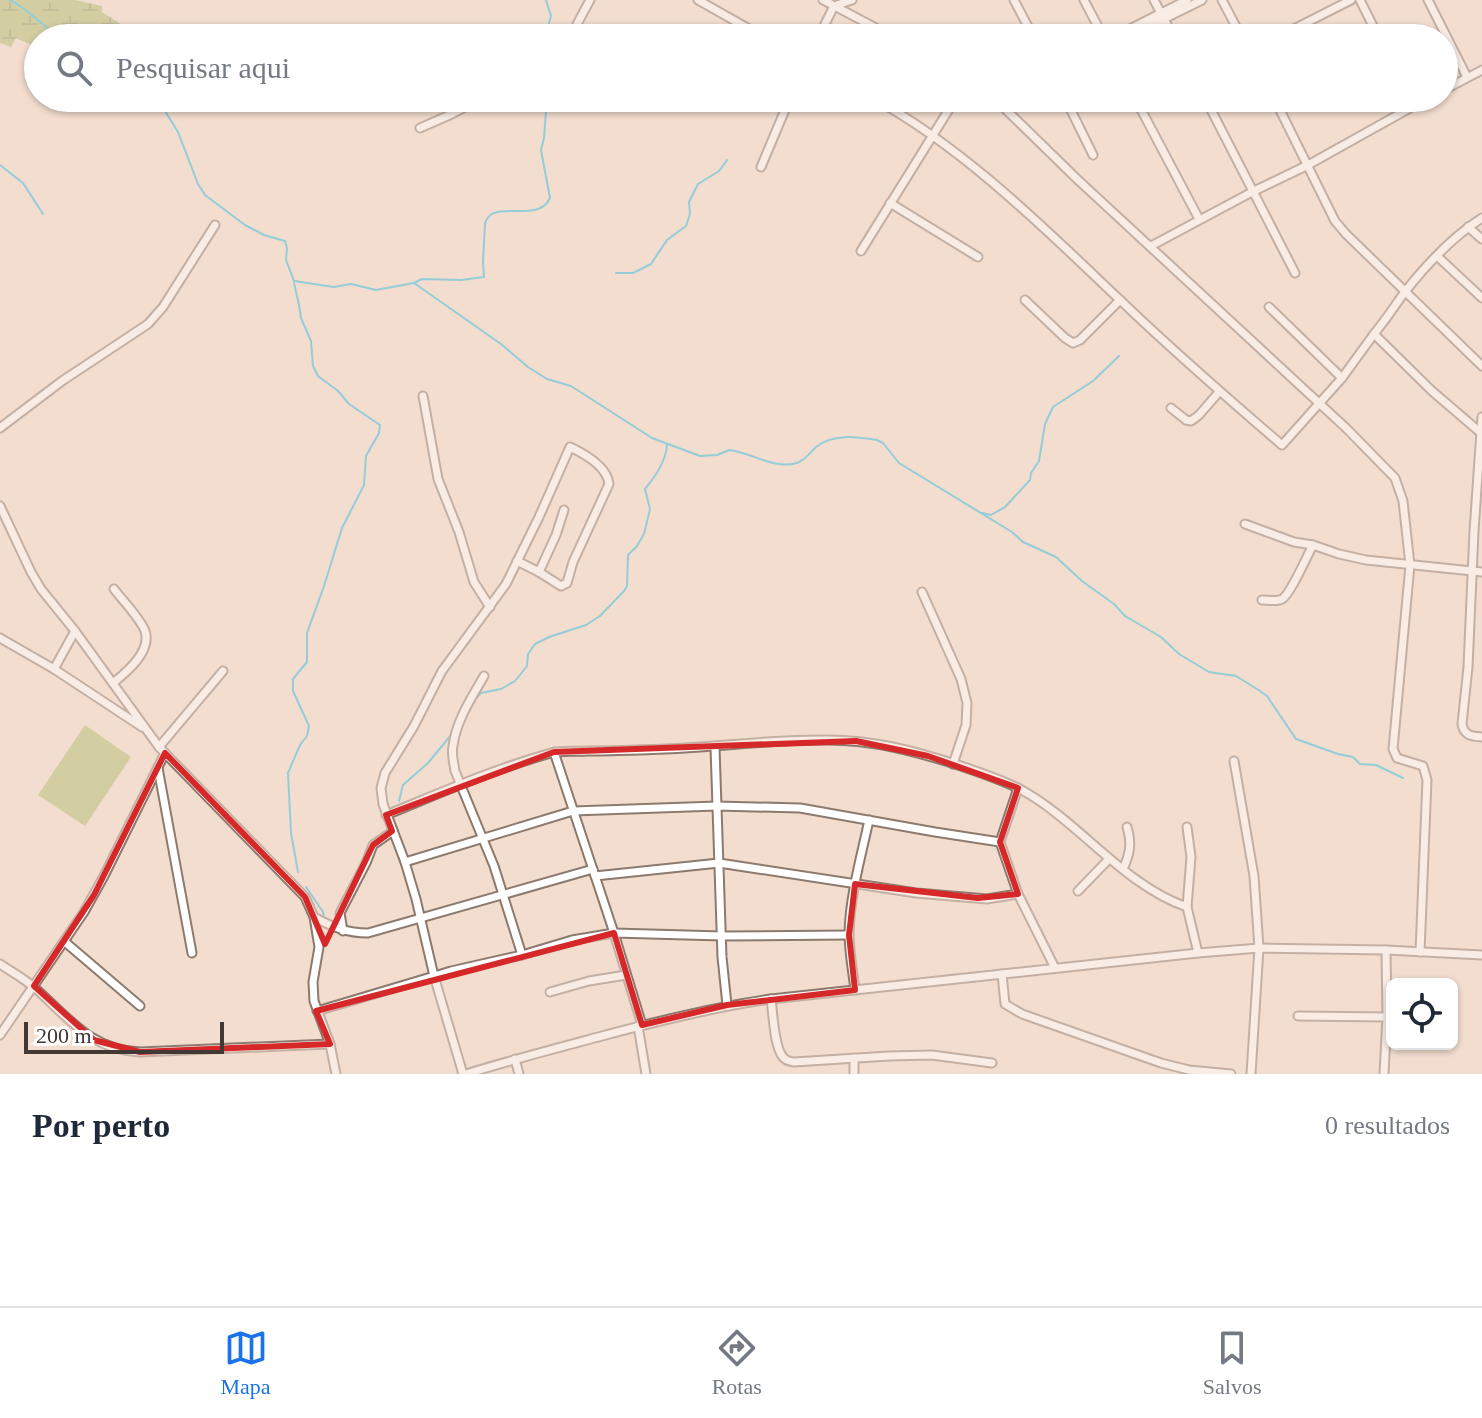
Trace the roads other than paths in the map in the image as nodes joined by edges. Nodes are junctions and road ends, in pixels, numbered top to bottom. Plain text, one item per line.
1 (590, 0) edge
2 (698, 0) edge
3 (823, 0) edge
4 (852, 0) edge
5 (1014, 0) edge
6 (1084, 0) edge
7 (1154, 0) edge
8 (1187, 0) edge
9 (1202, 0) edge
10 (1222, 0) edge
11 (1351, 0) edge
12 (1360, 0) edge
13 (1428, 0) edge
14 (834, 6) junction
15 (1162, 16) junction
16 (577, 24) edge
17 (740, 24) edge
18 (825, 24) edge
19 (868, 24) edge
20 (1027, 24) edge
21 (1097, 24) edge
22 (1144, 24) edge
23 (1149, 24) edge
24 (1166, 24) edge
25 (1235, 24) edge
26 (1304, 24) edge
27 (1372, 24) edge
28 (1440, 24) edge
29 (1458, 59) edge
30 (1482, 70) edge
31 (1467, 77) junction
32 (1458, 82) edge
33 (456, 112) edge
34 (784, 112) edge
35 (895, 112) edge
36 (947, 112) edge
37 (1008, 112) edge
38 (1072, 112) edge
39 (1143, 112) edge
40 (1212, 112) edge
41 (1282, 112) edge
42 (1395, 112) edge
43 (420, 128) dead end
44 (932, 135) junction
45 (1093, 155) dead end
46 (1308, 165) junction
47 (761, 167) dead end
48 (1252, 192) junction
49 (890, 203) junction
50 (1482, 218) edge
51 (1199, 219) junction
52 (215, 225) dead end
53 (1468, 227) junction
54 (1482, 239) edge
55 (1151, 246) junction
56 (861, 251) dead end
57 (1437, 256) junction
58 (978, 257) dead end
59 (1295, 273) dead end
60 (1405, 292) junction
61 (1482, 298) edge
62 (1025, 300) dead end
63 (1120, 300) junction
64 (1269, 307) dead end
65 (1374, 334) junction
66 (1482, 366) edge
67 (1342, 378) junction
68 (1219, 392) junction
69 (423, 396) dead end
70 (1319, 403) junction
71 (1171, 408) dead end
72 (1482, 417) edge
73 (0, 428) edge
74 (1481, 433) edge
75 (0, 506) edge
76 (564, 510) dead end
77 (1245, 524) dead end
78 (1313, 545) junction
79 (517, 561) junction
80 (1410, 565) junction
81 (539, 572) junction
82 (1478, 572) edge
83 (114, 589) dead end
84 (922, 592) dead end
85 (1262, 600) dead end
86 (490, 607) junction
87 (75, 631) junction
88 (0, 638) edge
89 (54, 669) junction
90 (223, 671) dead end
91 (484, 676) dead end
92 (113, 683) junction
93 (147, 731) junction
94 (1482, 737) edge
95 (715, 747) junction
96 (162, 750) junction
97 (554, 752) junction
98 (1234, 761) dead end
99 (953, 764) junction
100 (158, 768) junction
101 (461, 785) junction
102 (1018, 788) junction
103 (717, 806) junction
104 (573, 811) junction
105 (386, 815) junction
106 (869, 820) junction
107 (1127, 827) dead end
108 (1187, 827) dead end
109 (393, 831) junction
110 (483, 838) junction
111 (1000, 842) junction
112 (1109, 859) junction
113 (405, 862) junction
114 (719, 863) junction
115 (1123, 869) junction
116 (594, 872) junction
117 (855, 884) junction
118 (1078, 891) dead end
119 (503, 894) junction
120 (1018, 894) junction
121 (1187, 907) junction
122 (314, 917) junction
123 (421, 919) junction
124 (343, 931) junction
125 (614, 933) junction
126 (849, 935) junction
127 (722, 936) junction
128 (65, 942) junction
129 (1259, 948) junction
130 (1386, 950) junction
131 (1420, 952) junction
132 (192, 953) dead end
133 (1198, 953) junction
134 (522, 955) junction
135 (1482, 956) edge
136 (0, 964) edge
137 (1055, 968) junction
138 (1002, 974) junction
139 (626, 975) junction
140 (434, 976) junction
141 (1386, 978) edge
142 (34, 986) junction
143 (855, 990) junction
144 (550, 992) dead end
145 (771, 999) junction
146 (727, 1005) junction
147 (140, 1006) dead end
148 (317, 1011) junction
149 (1298, 1016) dead end
150 (1386, 1017) edge
151 (640, 1026) junction
152 (0, 1035) edge
153 (1386, 1036) edge
154 (330, 1044) junction
155 (854, 1058) junction
156 (515, 1059) junction
157 (992, 1063) dead end
158 (1189, 1072) edge
159 (336, 1074) edge
160 (464, 1074) edge
161 (519, 1074) edge
162 (646, 1074) edge
163 (854, 1074) edge
164 (1231, 1074) edge
165 (1251, 1074) edge
166 (1384, 1074) edge

1 - 16 street
2 - 17 street
3 - 14 street
4 - 14 street
5 - 20 street
6 - 21 street
7 - 15 street
8 - 15 street
9 - 15 street
10 - 25 street
11 - 26 street
12 - 27 street
13 - 28 street
14 - 18 street
14 - 19 street
15 - 22 street
15 - 23 street
15 - 24 street
29 - 31 street
30 - 31 street
31 - 32 street
33 - 43 street
34 - 47 street
35 - 44 street
36 - 44 street
37 - 55 street
38 - 45 street
39 - 51 street
40 - 48 street
41 - 46 street
42 - 46 street
44 - 49 street
44 - 63 street
46 - 48 street
46 - 60 street
48 - 51 street
48 - 59 street
49 - 56 street
49 - 58 street
50 - 53 street
51 - 55 street
52 - 73 street
53 - 54 street
53 - 57 street
55 - 70 street
57 - 60 street
57 - 61 street
60 - 65 street
60 - 66 street
62 - 63 street
63 - 68 street
64 - 67 street
65 - 67 street
65 - 74 street
67 - 70 street
68 - 70 street
68 - 71 street
69 - 86 street
70 - 80 street
72 - 74 street
74 - 82 street
75 - 87 street
76 - 81 street
77 - 78 street
78 - 80 street
78 - 85 street
79 - 81 street
79 - 81 street
79 - 86 street
80 - 82 street
80 - 131 street
82 - 94 street
83 - 92 street
84 - 99 street
86 - 105 street
87 - 89 street
87 - 92 street
88 - 89 street
89 - 93 street
90 - 96 street
91 - 101 street
92 - 93 street
93 - 96 street
95 - 97 street
95 - 99 street
95 - 103 street
96 - 100 street
96 - 122 street
97 - 101 street
97 - 104 street
98 - 129 street
99 - 102 street
100 - 128 street
100 - 132 street
101 - 105 street
101 - 110 street
102 - 111 street
102 - 112 street
103 - 104 street
103 - 106 street
103 - 114 street
104 - 110 street
104 - 116 street
105 - 109 street
106 - 111 street
106 - 117 street
107 - 115 street
108 - 121 street
109 - 113 street
109 - 124 street
110 - 113 street
110 - 119 street
111 - 120 street
112 - 115 street
112 - 118 street
113 - 123 street
114 - 116 street
114 - 117 street
114 - 127 street
115 - 121 street
116 - 119 street
116 - 125 street
117 - 120 street
117 - 126 street
119 - 123 street
119 - 134 street
120 - 137 street
121 - 133 street
122 - 124 street
122 - 148 street
123 - 124 street
123 - 140 street
125 - 127 street
125 - 134 street
125 - 139 street
126 - 127 street
126 - 143 street
127 - 146 street
128 - 142 street
128 - 147 street
129 - 130 street
129 - 133 street
129 - 165 street
130 - 131 street
130 - 141 street
131 - 135 street
133 - 137 street
134 - 140 street
136 - 142 street
137 - 138 street
138 - 143 street
138 - 158 street
139 - 144 street
139 - 151 street
140 - 148 street
140 - 160 street
142 - 152 street
142 - 154 street
143 - 145 street
145 - 146 street
145 - 155 street
146 - 151 street
148 - 154 street
149 - 150 street
151 - 156 street
151 - 162 street
153 - 166 street
154 - 159 street
155 - 157 street
155 - 163 street
156 - 160 street
156 - 161 street
158 - 164 street

